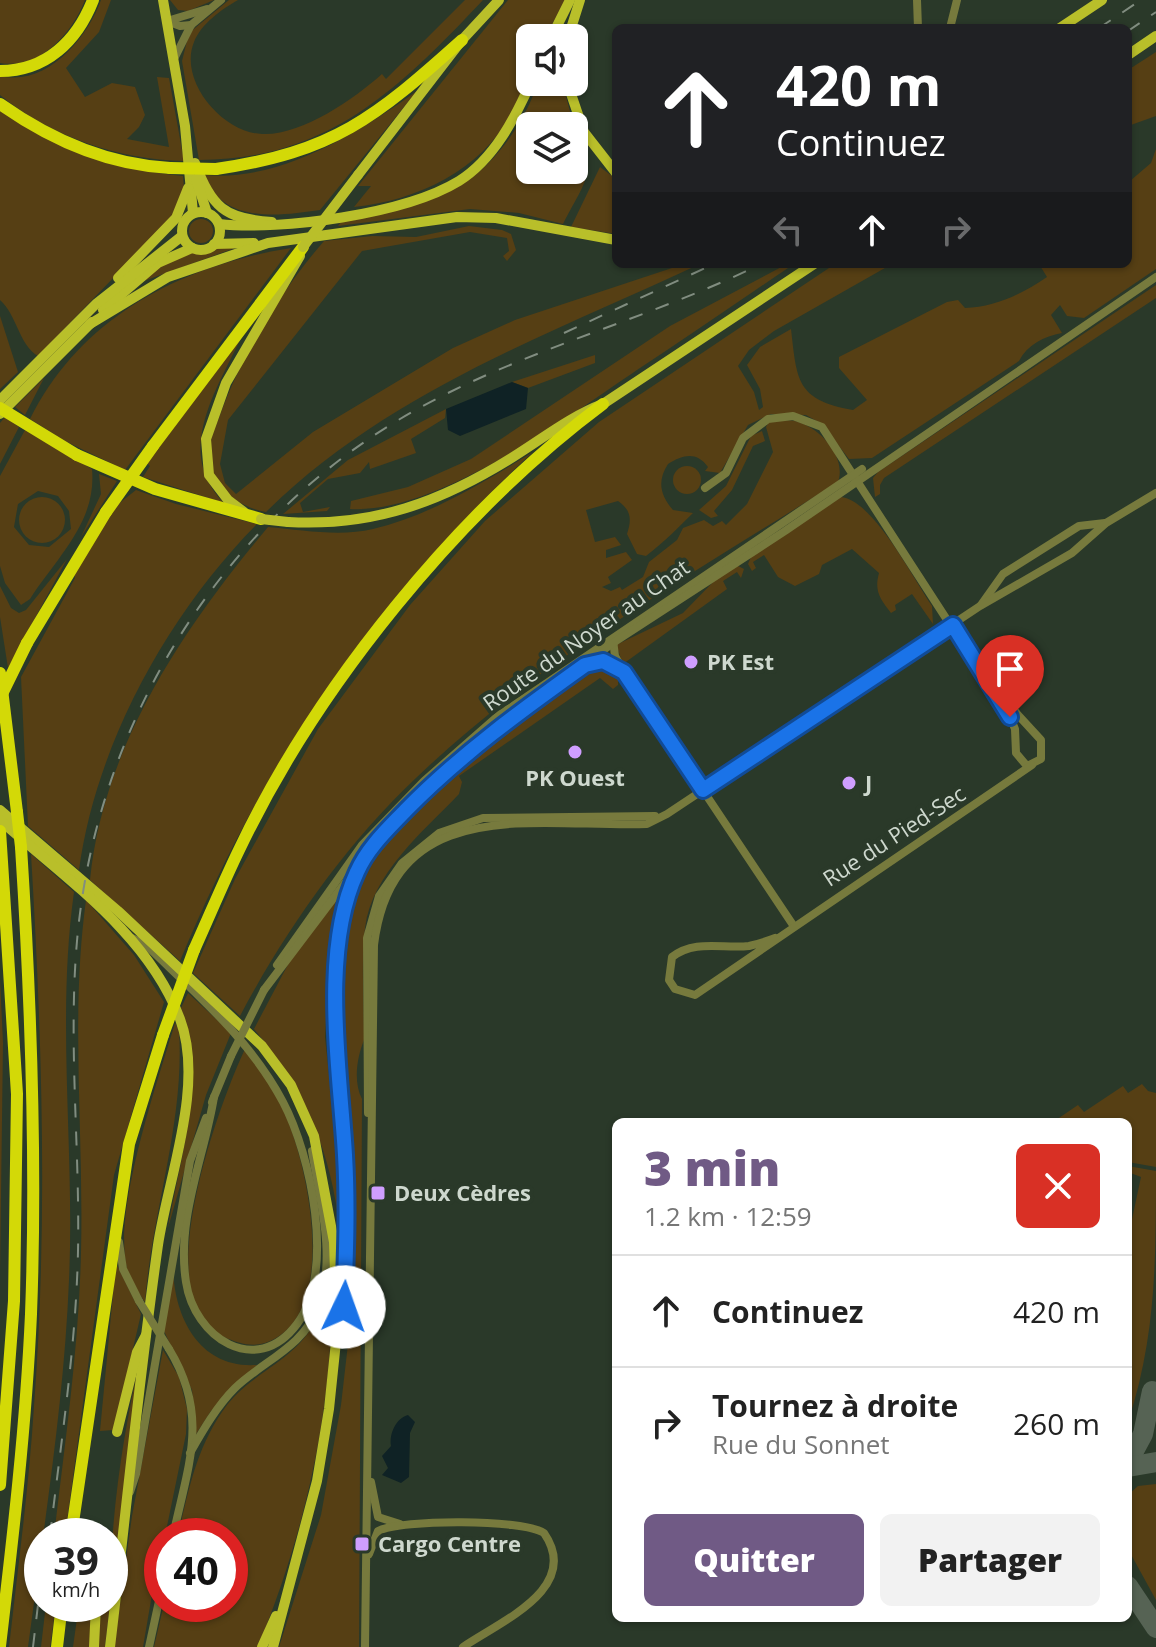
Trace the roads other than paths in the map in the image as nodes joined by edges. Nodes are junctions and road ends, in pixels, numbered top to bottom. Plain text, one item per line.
1 (93, 0) edge
2 (163, 0) edge
3 (221, 0) edge
4 (499, 0) edge
5 (570, 0) edge
6 (580, 0) edge
7 (917, 0) edge
8 (957, 0) edge
9 (1102, 0) edge
10 (207, 9) junction
11 (167, 21) junction
12 (558, 24) edge
13 (572, 24) edge
14 (918, 24) edge
15 (951, 24) edge
16 (1066, 24) edge
17 (191, 25) junction
18 (1156, 36) edge
19 (462, 40) junction
20 (1132, 52) edge
21 (175, 57) junction
22 (0, 71) edge
23 (525, 96) edge
24 (572, 96) edge
25 (0, 104) edge
26 (185, 126) junction
27 (194, 161) junction
28 (612, 168) edge
29 (190, 179) junction
30 (193, 213) junction
31 (207, 213) junction
32 (294, 223) junction
33 (219, 224) junction
34 (182, 236) junction
35 (612, 239) edge
36 (268, 243) junction
37 (214, 244) junction
38 (303, 247) junction
39 (192, 248) junction
40 (808, 268) edge
41 (1156, 277) edge
42 (96, 304) junction
43 (90, 324) junction
44 (27, 371) junction
45 (0, 393) edge
46 (0, 400) edge
47 (603, 404) junction
48 (0, 411) edge
49 (856, 477) junction
50 (705, 488) dead end
51 (1156, 493) edge
52 (261, 519) junction
53 (1106, 523) junction
54 (1010, 570) junction
55 (1014, 590) junction
56 (980, 606) junction
57 (953, 625) junction
58 (614, 639) junction
59 (585, 665) junction
60 (624, 672) junction
61 (0, 673) edge
62 (0, 698) edge
63 (1033, 765) junction
64 (703, 790) junction
65 (0, 810) edge
66 (0, 820) edge
67 (0, 831) edge
68 (376, 842) junction
69 (793, 925) junction
70 (130, 937) junction
71 (775, 938) junction
72 (264, 990) junction
73 (214, 1097) junction
74 (307, 1121) junction
75 (122, 1194) junction
76 (337, 1332) junction
77 (147, 1334) junction
78 (117, 1432) dead end
79 (190, 1453) junction
80 (368, 1469) junction
81 (0, 1485) edge
82 (127, 1501) junction
83 (74, 1518) edge
84 (177, 1518) edge
85 (412, 1525) junction
86 (366, 1562) junction
87 (286, 1593) junction
88 (60, 1622) edge
89 (95, 1622) edge
90 (154, 1622) edge
91 (0, 1646) edge
92 (57, 1647) edge
93 (94, 1647) edge
94 (110, 1647) edge
95 (149, 1647) edge
96 (262, 1647) edge
97 (273, 1647) edge
98 (367, 1647) edge
99 (463, 1647) edge

1 - 22 highway
2 - 11 main road
3 - 10 street
4 - 19 main road
5 - 12 main road
6 - 13 main road
7 - 14 street
8 - 15 street
9 - 16 main road
10 - 11 street
10 - 17 street
11 - 17 street
11 - 21 main road
17 - 21 street
18 - 20 main road
19 - 25 highway, bridge
19 - 38 main road, bridge
21 - 26 main road
23 - 32 main road
24 - 28 main road
26 - 27 main road
26 - 29 main road
27 - 31 main road
27 - 32 main road
29 - 30 main road
29 - 42 main road
30 - 31 main road
30 - 34 main road
31 - 33 main road
32 - 33 main road
33 - 37 main road
34 - 39 main road
34 - 42 main road
35 - 36 main road
36 - 37 main road
36 - 43 main road
37 - 39 main road
38 - 52 main road
38 - 62 highway, bridge
39 - 43 main road
40 - 47 main road
41 - 49 street, Route du Noyer au Chat
42 - 44 main road
43 - 48 main road
44 - 45 main road
44 - 46 main road
47 - 52 main road, bridge
47 - 75 highway, bridge
48 - 52 highway, bridge
49 - 50 street
49 - 57 street
49 - 58 street, Route du Noyer au Chat
51 - 53 street
53 - 54 street
53 - 55 street
54 - 55 street
54 - 56 street
55 - 56 street
56 - 57 street
57 - 63 street
57 - 63 street
57 - 64 street
58 - 59 street, Route du Noyer au Chat
58 - 60 street
58 - 72 street, Route du Noyer au Chat
59 - 60 street
59 - 68 street, Route du Noyer au Chat
60 - 64 street
61 - 91 highway, bridge
63 - 69 street, Rue du Pied-Sec
64 - 69 street
64 - 80 street
65 - 74 main road
66 - 70 main road
67 - 81 highway
68 - 72 street, Route du Noyer au Chat
68 - 76 street
69 - 71 street, Rue du Pied-Sec
70 - 73 street
70 - 77 main road
71 - 71 street, Rue du Pied-Sec
72 - 73 street, bridge
73 - 82 street
74 - 76 main road
74 - 79 street
75 - 79 street, bridge
75 - 83 highway
76 - 87 main road
77 - 78 main road
77 - 82 main road
79 - 84 street
80 - 85 street
80 - 86 street
82 - 94 main road
85 - 86 street
85 - 99 street
86 - 98 street
87 - 96 main road
87 - 97 main road
88 - 92 highway
89 - 93 main road
90 - 95 street

